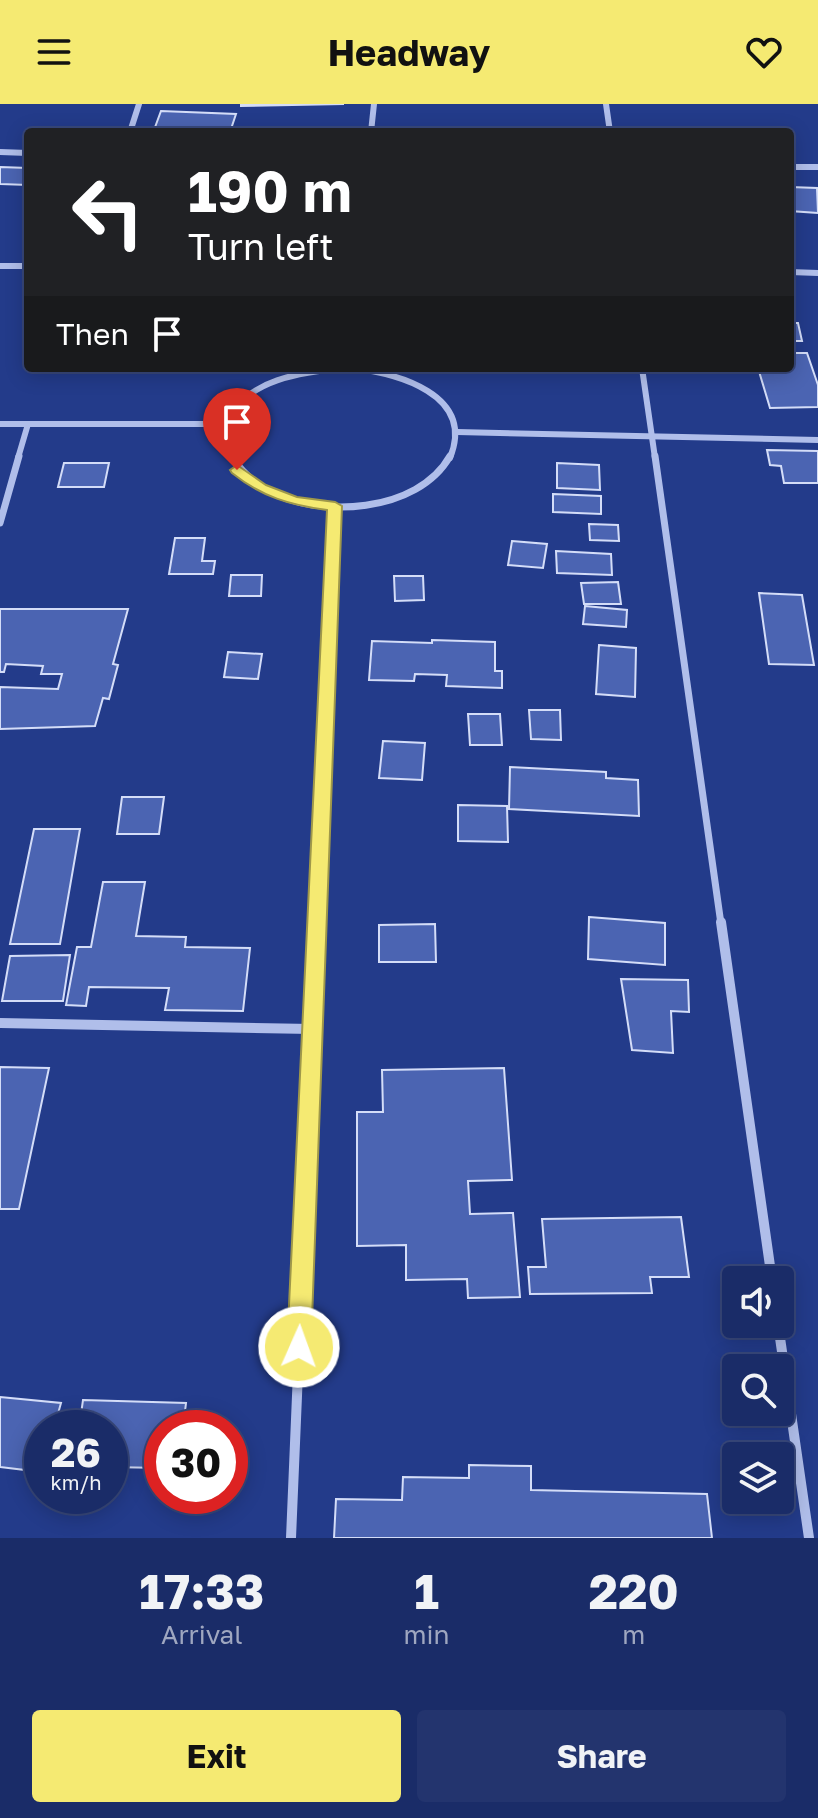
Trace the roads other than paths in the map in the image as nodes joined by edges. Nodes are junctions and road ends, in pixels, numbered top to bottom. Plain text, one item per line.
1 (139, 104) edge
2 (374, 104) edge
3 (606, 104) edge
4 (131, 128) edge
5 (371, 128) edge
6 (609, 128) edge
7 (0, 152) edge
8 (24, 153) edge
9 (794, 167) edge
10 (818, 167) edge
11 (0, 266) edge
12 (24, 266) edge
13 (794, 272) edge
14 (818, 273) edge
15 (307, 372) edge
16 (372, 372) edge
17 (643, 372) edge
18 (0, 424) edge
19 (28, 424) junction
20 (227, 424) junction
21 (457, 432) junction
22 (651, 434) junction
23 (818, 440) edge
24 (335, 506) junction
25 (0, 523) edge
26 (0, 1023) edge
27 (312, 1029) junction
28 (770, 1266) edge
29 (780, 1338) edge
30 (291, 1538) edge
31 (809, 1538) edge

1 - 4 street
2 - 5 street
3 - 6 street
7 - 8 street
9 - 10 street
11 - 12 street
13 - 14 street
15 - 20 street
16 - 21 street
17 - 22 street
18 - 19 street
19 - 20 street
19 - 25 street
20 - 24 street
21 - 22 street
21 - 24 street
22 - 23 street
22 - 28 street
24 - 27 street
26 - 27 street
27 - 30 street
29 - 31 street

